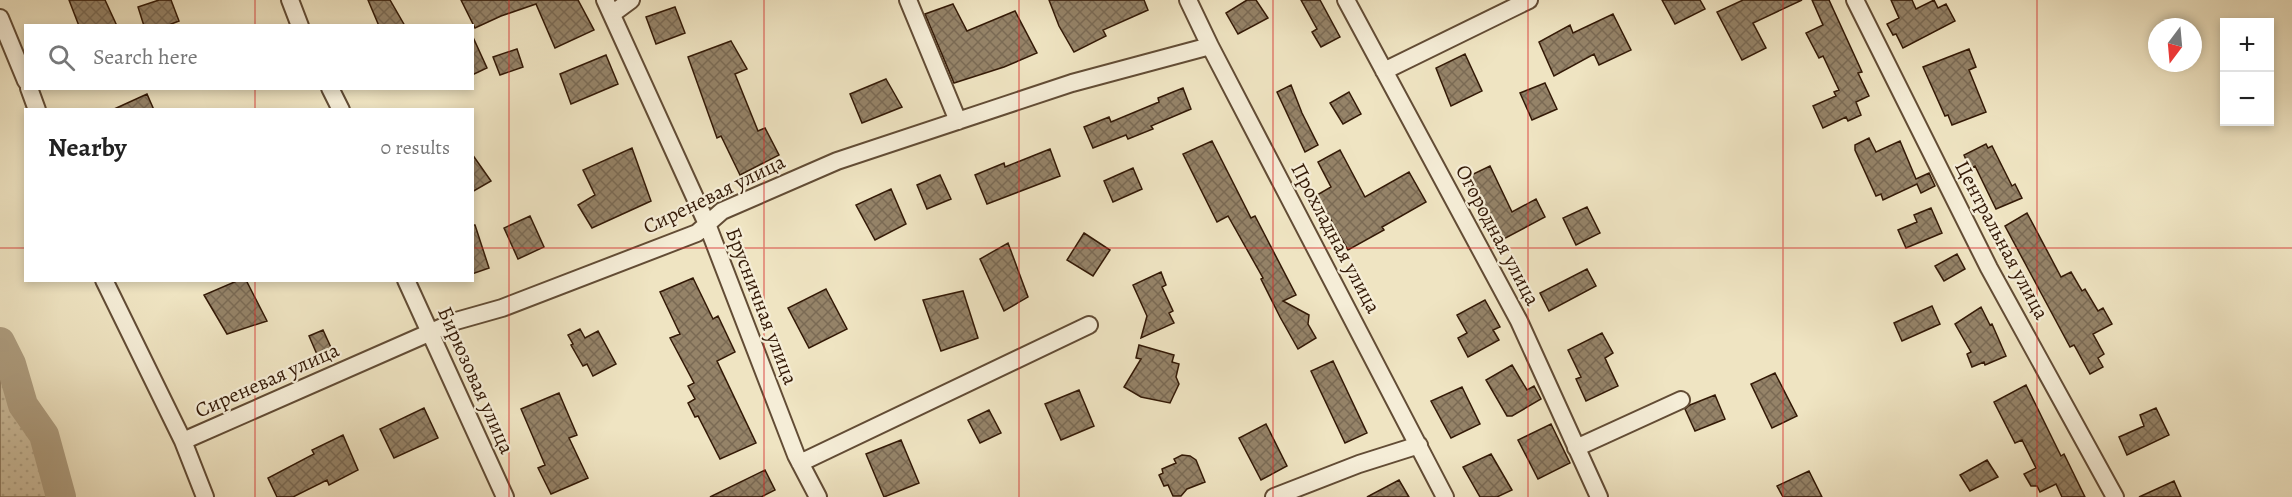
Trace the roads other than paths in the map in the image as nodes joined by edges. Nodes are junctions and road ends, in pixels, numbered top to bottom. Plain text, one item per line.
1 (290, 0) edge
2 (631, 0) edge
3 (908, 0) edge
4 (1188, 0) edge
5 (1346, 0) edge
6 (1529, 0) edge
7 (1855, 0) edge
8 (608, 7) edge
9 (0, 18) edge
10 (299, 24) edge
11 (1210, 46) junction
12 (1384, 71) junction
13 (24, 76) edge
14 (30, 90) edge
15 (331, 90) edge
16 (36, 108) edge
17 (340, 108) edge
18 (958, 121) junction
19 (707, 224) junction
20 (407, 282) edge
21 (108, 283) edge
22 (1089, 325) dead end
23 (430, 333) junction
24 (1681, 400) dead end
25 (183, 441) junction
26 (1419, 445) junction
27 (1576, 448) junction
28 (800, 463) junction
29 (206, 497) edge
30 (506, 497) edge
31 (818, 497) edge
32 (1274, 497) edge
33 (1445, 497) edge
34 (1599, 497) edge
35 (2115, 497) edge

1 - 10 street
2 - 8 street
3 - 18 street
4 - 11 street, Прохладная улица
5 - 12 street, Огородная улица
6 - 12 street
7 - 35 street, Центральная улица
8 - 19 street, Брусничная улица
9 - 13 street
11 - 18 street, Сиреневая улица
11 - 26 street, Прохладная улица
12 - 27 street, Огородная улица
14 - 16 street
15 - 17 street
18 - 19 street, Сиреневая улица
19 - 23 street, Сиреневая улица
19 - 28 street, Брусничная улица
20 - 23 street, Бирюзовая улица
21 - 25 street
22 - 28 street
23 - 25 street, Сиреневая улица
23 - 30 street, Бирюзовая улица
24 - 27 street
25 - 29 street
26 - 32 street
26 - 33 street, Прохладная улица
27 - 34 street, Огородная улица
28 - 31 street, Брусничная улица

